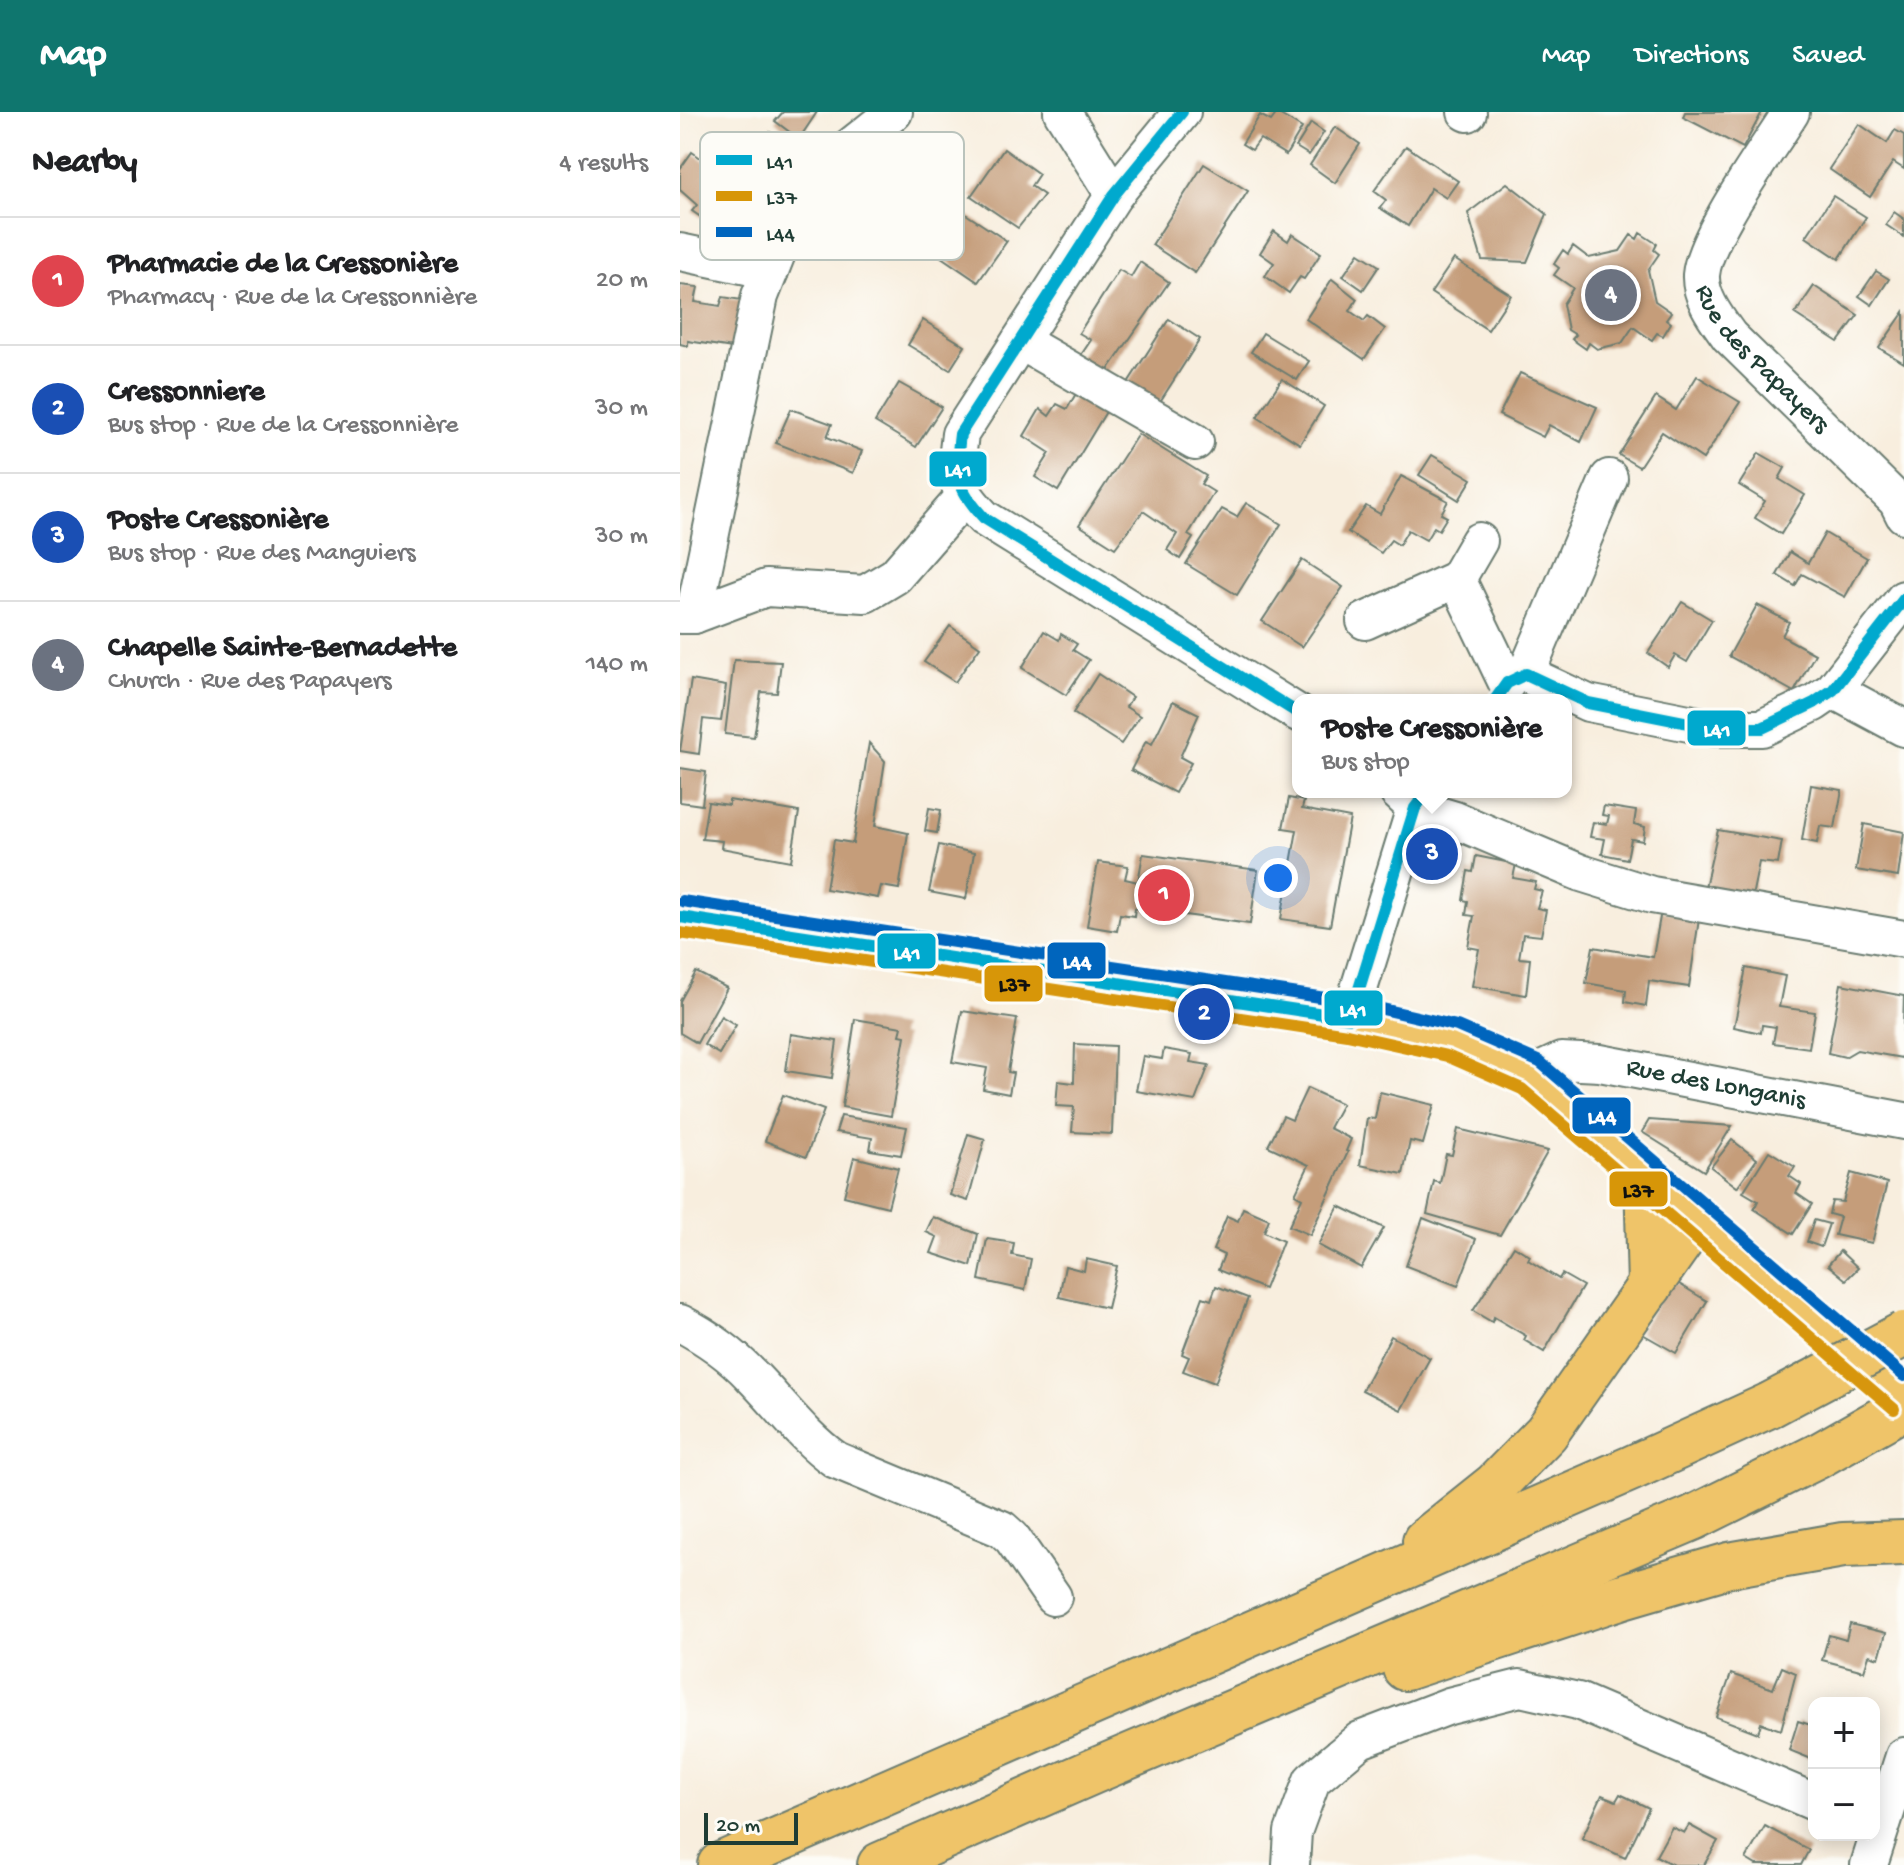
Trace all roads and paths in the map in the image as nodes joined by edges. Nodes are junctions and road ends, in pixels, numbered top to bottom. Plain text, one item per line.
1 (894, 112) edge
2 (1062, 112) edge
3 (1182, 112) edge
4 (1791, 112) edge
5 (869, 132) edge
6 (1114, 195) junction
7 (680, 252) edge
8 (700, 256) edge
9 (718, 260) edge
10 (774, 260) edge
11 (770, 271) junction
12 (1020, 341) junction
13 (1195, 442) dead end
14 (1609, 478) dead end
15 (964, 497) junction
16 (1902, 502) edge
17 (1479, 541) dead end
18 (1457, 579) junction
19 (1904, 599) edge
20 (687, 615) edge
21 (1365, 621) dead end
22 (1509, 686) edge
23 (1833, 690) junction
24 (1546, 694) edge
25 (1572, 700) edge
26 (1292, 709) edge
27 (1904, 728) edge
28 (1414, 798) edge
29 (1416, 798) edge
30 (680, 917) edge
31 (1904, 939) edge
32 (1350, 1018) junction
33 (1531, 1075) junction
34 (1904, 1121) edge
35 (1647, 1176) junction
36 (1697, 1218) junction
37 (1650, 1286) junction
38 (680, 1323) edge
39 (1904, 1334) edge
40 (1904, 1397) edge
41 (1904, 1407) edge
42 (1904, 1543) edge
43 (1378, 1579) junction
44 (1053, 1597) dead end
45 (1904, 1756) edge
46 (1092, 1772) junction
47 (1808, 1799) edge
48 (1880, 1820) edge
49 (1874, 1841) edge
50 (720, 1865) edge
51 (880, 1865) edge
52 (1291, 1865) edge
53 (1869, 1865) edge

1 - 5 street
2 - 6 street
3 - 6 street
4 - 16 street, Rue des Papayers
6 - 12 street
7 - 8 street
9 - 11 street
10 - 11 street
11 - 20 street
12 - 13 street
12 - 15 street
14 - 22 street
15 - 20 street
15 - 26 street
17 - 18 street
18 - 21 street
18 - 22 street
19 - 23 street
22 - 24 street
23 - 25 street
23 - 27 street
28 - 32 street
29 - 31 street
30 - 32 main road
32 - 33 main road
33 - 34 street, Rue des Longanis
33 - 35 main road
35 - 36 main road
35 - 37 main road
36 - 37 main road
36 - 40 main road
37 - 43 main road
38 - 44 street
39 - 43 main road, bridge
41 - 46 main road
42 - 46 main road
43 - 50 main road
45 - 48 street
46 - 51 main road
47 - 52 street
49 - 53 street

